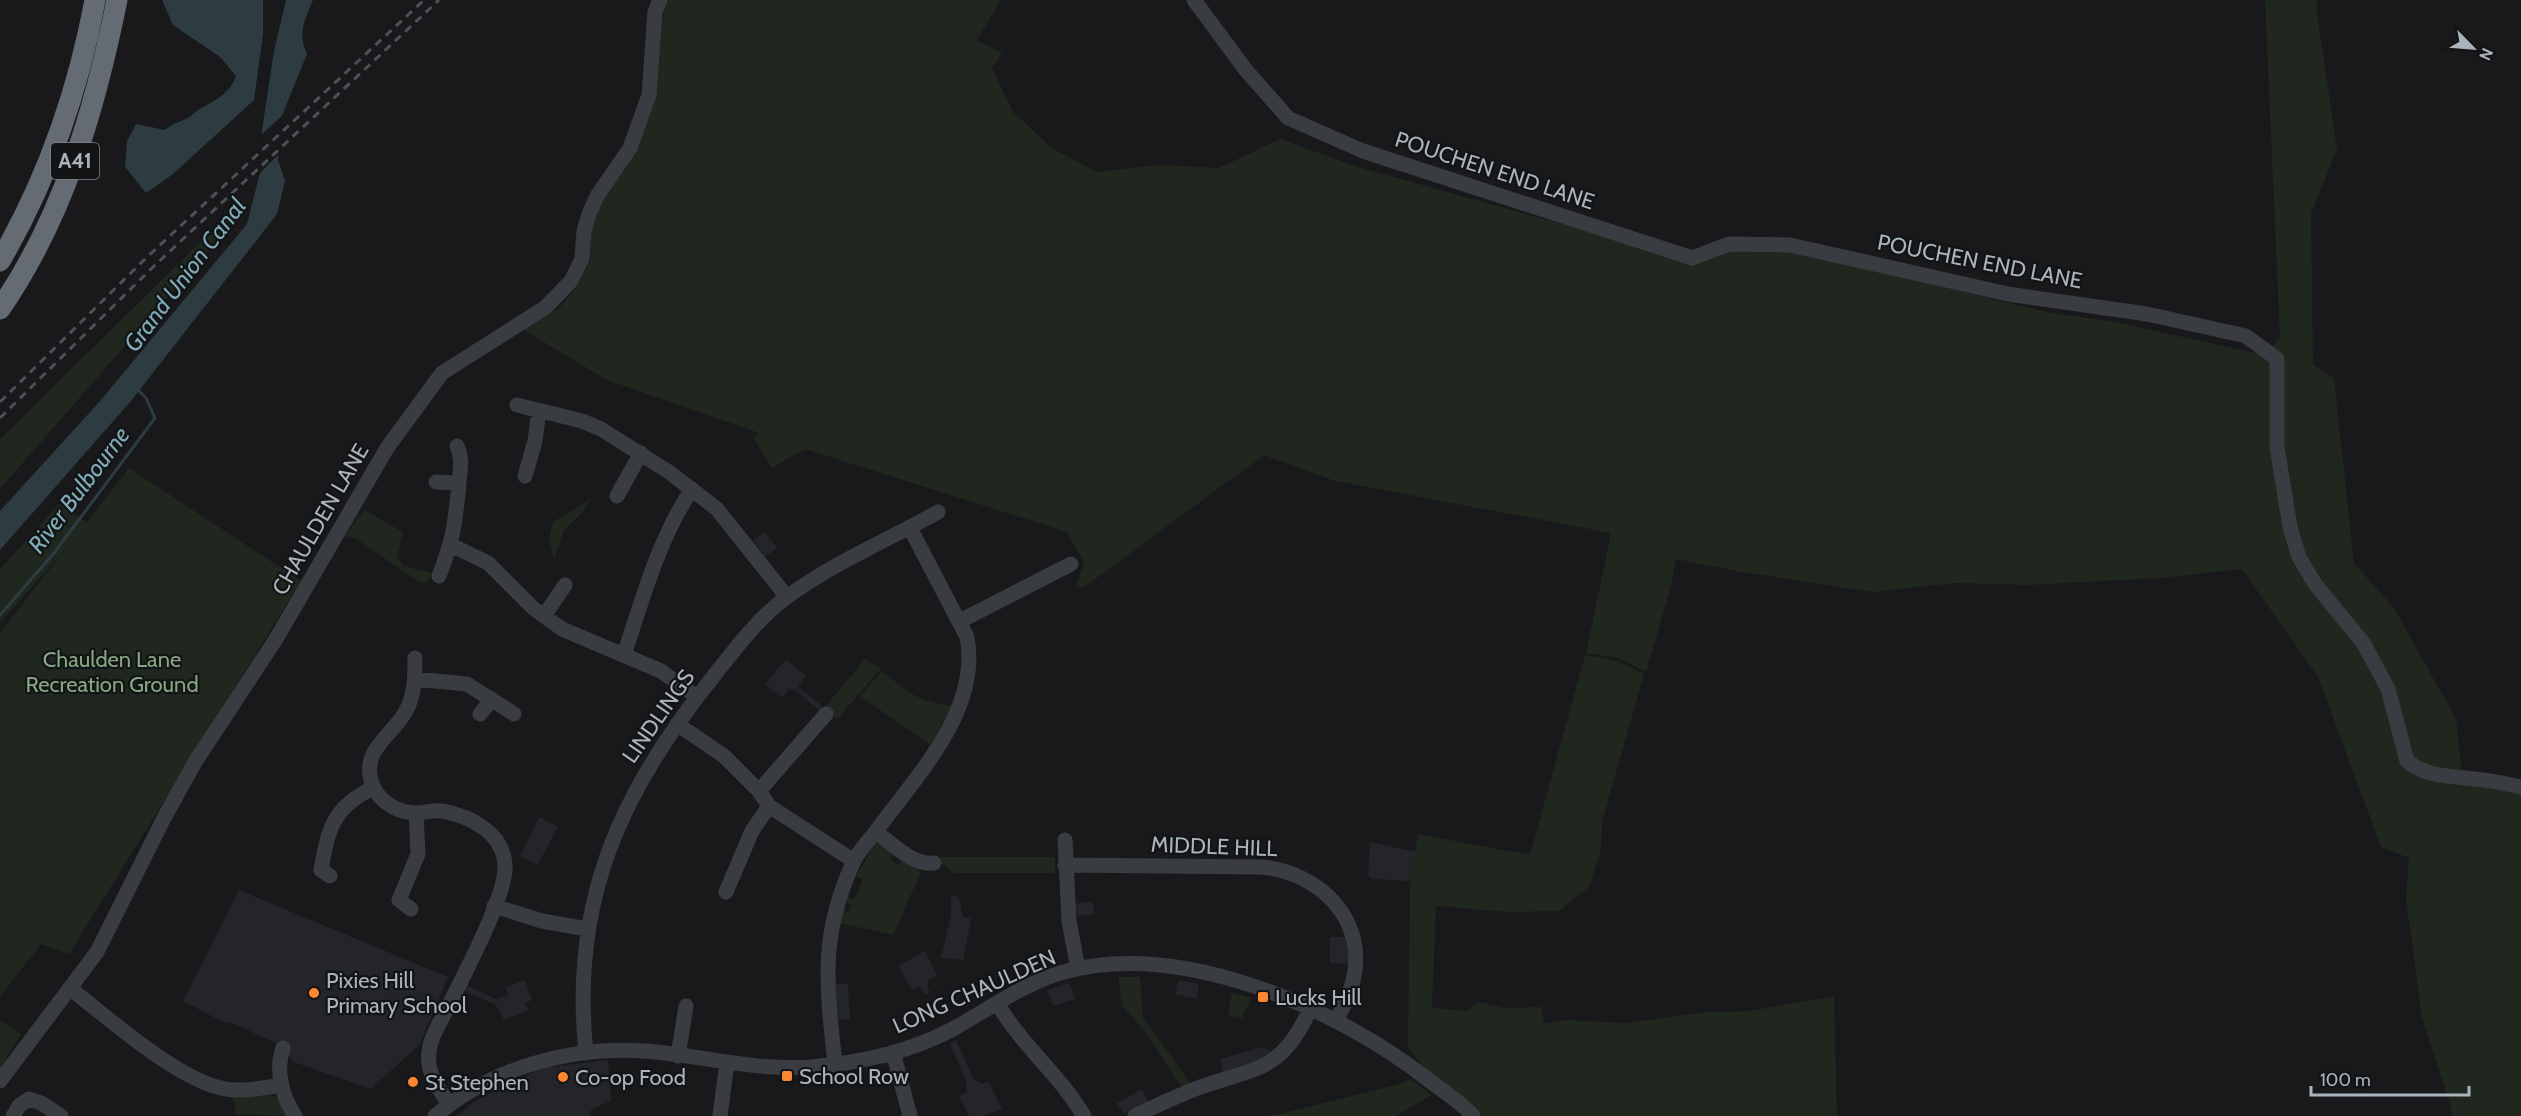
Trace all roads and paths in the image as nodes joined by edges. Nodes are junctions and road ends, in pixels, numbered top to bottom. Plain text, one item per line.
1 (95, 0) edge
2 (117, 0) edge
3 (660, 0) edge
4 (1194, 0) edge
5 (0, 261) edge
6 (0, 309) edge
7 (517, 405) dead end
8 (539, 411) junction
9 (457, 446) dead end
10 (641, 453) junction
11 (525, 476) dead end
12 (436, 482) dead end
13 (459, 483) junction
14 (692, 489) junction
15 (617, 496) dead end
16 (938, 512) dead end
17 (910, 528) junction
18 (451, 545) junction
19 (1071, 564) dead end
20 (439, 576) dead end
21 (565, 585) dead end
22 (787, 597) junction
23 (544, 616) junction
24 (960, 621) junction
25 (624, 655) junction
26 (415, 658) dead end
27 (415, 679) junction
28 (697, 697) junction
29 (492, 699) junction
30 (480, 714) dead end
31 (514, 714) dead end
32 (826, 714) dead end
33 (677, 724) junction
34 (2521, 787) edge
35 (373, 788) junction
36 (759, 791) junction
37 (769, 806) junction
38 (416, 813) junction
39 (876, 831) junction
40 (1065, 840) dead end
41 (854, 861) junction
42 (934, 863) dead end
43 (1065, 864) junction
44 (330, 876) dead end
45 (726, 892) dead end
46 (494, 906) junction
47 (411, 909) dead end
48 (587, 929) junction
49 (1078, 969) junction
50 (71, 989) junction
51 (997, 1003) junction
52 (686, 1006) dead end
53 (1311, 1007) junction
54 (1337, 1019) junction
55 (283, 1048) dead end
56 (893, 1052) junction
57 (586, 1053) junction
58 (678, 1056) junction
59 (727, 1062) junction
60 (835, 1064) junction
61 (0, 1081) edge
62 (281, 1085) junction
63 (449, 1104) junction
64 (293, 1115) edge
65 (13, 1116) edge
66 (61, 1116) edge
67 (435, 1116) edge
68 (720, 1116) edge
69 (910, 1116) edge
70 (1084, 1116) edge
71 (1136, 1116) edge
72 (1473, 1116) edge

1 - 5 highway, A41
2 - 6 highway, A41
3 - 50 street, CHAULDEN LANE
4 - 34 street, POUCHEN END LANE
7 - 8 street
8 - 10 street
8 - 11 street
9 - 13 street
10 - 14 street
10 - 15 street
12 - 13 street
13 - 18 street
14 - 22 street
14 - 25 street
16 - 17 street, LINDLINGS
17 - 22 street, LINDLINGS
17 - 24 street
18 - 20 street
18 - 23 street
19 - 24 street
21 - 23 street
22 - 28 street, LINDLINGS
23 - 25 street
24 - 39 street
25 - 28 street
26 - 27 street
27 - 29 street
27 - 35 street
28 - 33 street, LINDLINGS
29 - 30 street
29 - 31 street
32 - 36 street
33 - 36 street
33 - 48 street, LINDLINGS
35 - 38 street
35 - 44 street
36 - 37 street
37 - 41 street
37 - 45 street
38 - 46 street
38 - 47 street
39 - 41 street
39 - 42 street
40 - 43 street
41 - 60 street
43 - 49 street
43 - 54 street, MIDDLE HILL
46 - 48 street
46 - 63 street
48 - 57 street, LINDLINGS
49 - 51 street, LONG CHAULDEN
49 - 53 street, LONG CHAULDEN
50 - 61 street, CHAULDEN LANE
50 - 62 street
51 - 56 street, LONG CHAULDEN
51 - 70 street
52 - 58 street
53 - 54 street, LONG CHAULDEN
53 - 71 street
54 - 72 street, LONG CHAULDEN
55 - 62 street
56 - 60 street, LONG CHAULDEN
56 - 69 street
57 - 58 street, LONG CHAULDEN
57 - 63 street, LONG CHAULDEN
58 - 59 street, LONG CHAULDEN
59 - 60 street, LONG CHAULDEN
59 - 68 street
62 - 64 street
63 - 67 street, LONG CHAULDEN
65 - 66 street

